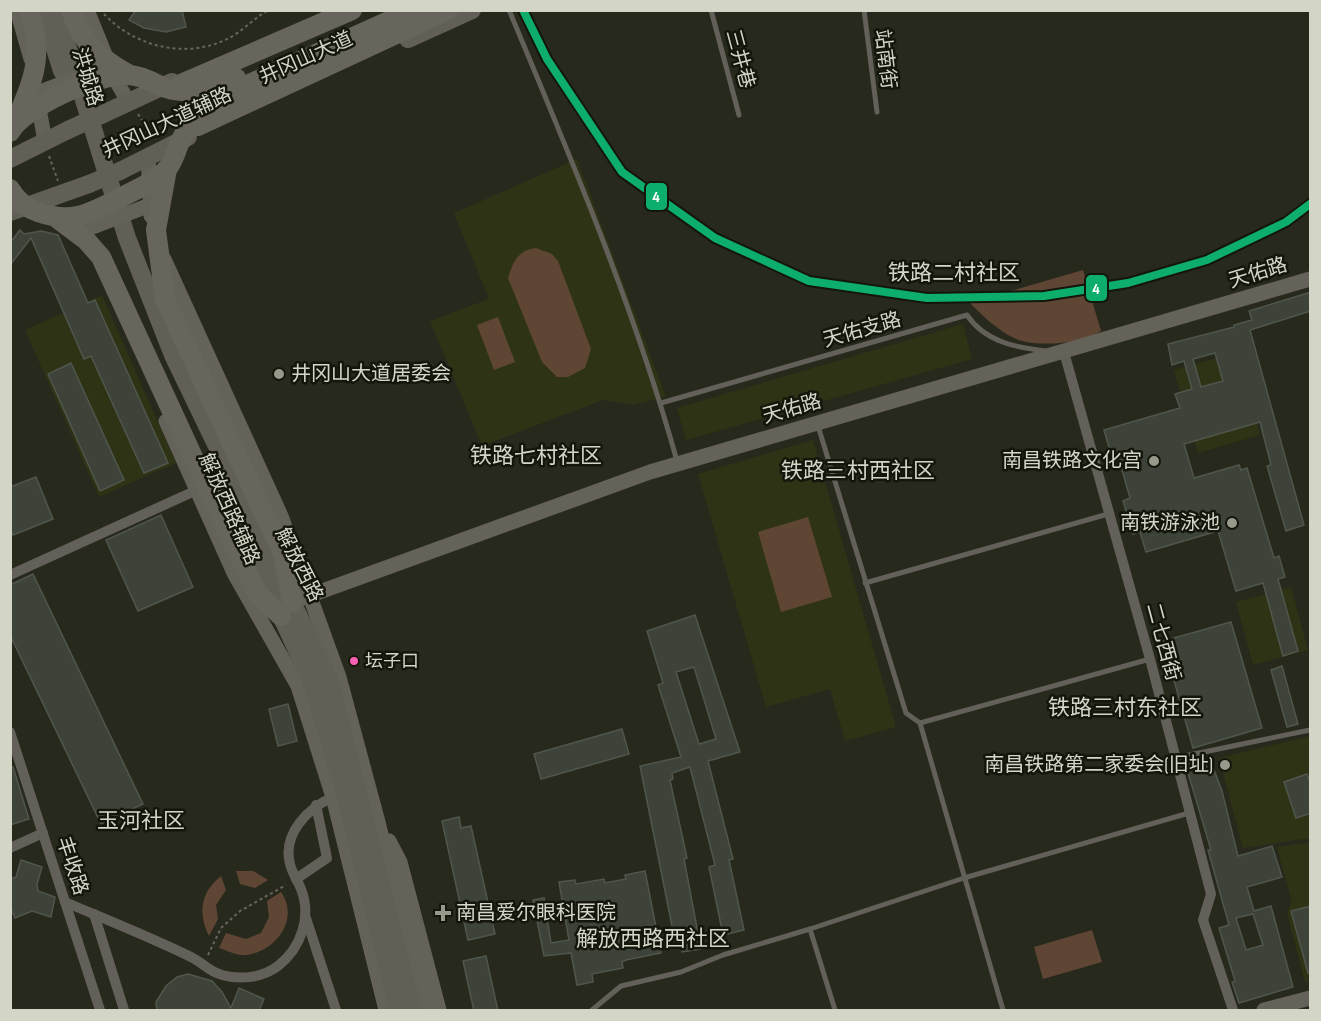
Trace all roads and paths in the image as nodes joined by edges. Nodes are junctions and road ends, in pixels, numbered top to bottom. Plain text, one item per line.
1 (17, 10) edge
2 (29, 10) edge
3 (43, 10) edge
4 (56, 10) edge
5 (71, 10) edge
6 (87, 10) edge
7 (100, 10) edge
8 (269, 10) edge
9 (330, 10) edge
10 (352, 10) edge
11 (386, 10) edge
12 (413, 10) edge
13 (448, 10) edge
14 (472, 10) edge
15 (509, 10) edge
16 (711, 10) edge
17 (864, 10) edge
18 (306, 21) junction
19 (109, 66) junction
20 (329, 74) junction
21 (130, 75) junction
22 (168, 88) junction
23 (37, 93) junction
24 (128, 101) junction
25 (198, 101) junction
26 (877, 112) dead end
27 (739, 115) dead end
28 (13, 127) edge
29 (185, 132) junction
30 (45, 141) junction
31 (95, 156) junction
32 (148, 156) junction
33 (10, 159) edge
34 (167, 169) junction
35 (10, 189) edge
36 (63, 194) junction
37 (150, 205) junction
38 (30, 209) junction
39 (10, 210) edge
40 (58, 219) junction
41 (82, 231) junction
42 (1311, 279) edge
43 (1064, 352) junction
44 (661, 403) junction
45 (818, 424) junction
46 (678, 464) junction
47 (197, 490) junction
48 (1109, 514) junction
49 (10, 575) edge
50 (865, 583) junction
51 (294, 605) junction
52 (1150, 659) junction
53 (339, 676) junction
54 (298, 686) junction
55 (329, 712) junction
56 (920, 723) junction
57 (1311, 730) edge
58 (10, 732) edge
59 (338, 741) junction
60 (1175, 758) junction
61 (363, 766) junction
62 (328, 782) junction
63 (333, 797) junction
64 (316, 805) junction
65 (1189, 813) junction
66 (378, 822) junction
67 (43, 833) junction
68 (345, 844) junction
69 (10, 848) edge
70 (964, 878) junction
71 (296, 879) junction
72 (65, 902) junction
73 (94, 914) junction
74 (305, 918) junction
75 (810, 929) junction
76 (203, 965) junction
77 (1311, 998) edge
78 (1311, 1008) edge
79 (100, 1011) edge
80 (124, 1011) edge
81 (336, 1011) edge
82 (376, 1011) edge
83 (386, 1011) edge
84 (398, 1011) edge
85 (413, 1011) edge
86 (424, 1011) edge
87 (439, 1011) edge
88 (592, 1011) edge
89 (835, 1011) edge
90 (1003, 1011) edge
91 (1233, 1011) edge
92 (1264, 1011) edge
93 (1298, 1011) edge

1 - 23 main road
2 - 28 highway, bridge
3 - 31 main road, 洪城路
4 - 31 main road, 洪城路
5 - 21 highway, bridge
6 - 19 main road
7 - 8 path
9 - 18 main road, 井冈山大道辅路
10 - 22 highway, bridge
11 - 25 highway, 井冈山大道, bridge
12 - 25 highway, 井冈山大道, bridge
13 - 29 highway, bridge
14 - 20 main road, 井冈山大道辅路
15 - 44 lane
16 - 27 lane, 三井巷
17 - 26 lane, 站南街
18 - 20 main road
18 - 24 main road, 井冈山大道辅路
19 - 23 main road, bridge
19 - 24 main road
20 - 32 main road, 井冈山大道辅路
21 - 22 highway, bridge
21 - 28 highway, bridge
22 - 25 highway, bridge
23 - 30 main road
24 - 30 main road, 井冈山大道辅路, bridge
24 - 32 path
25 - 29 highway, bridge
29 - 34 highway, bridge
30 - 33 main road, 井冈山大道辅路
30 - 36 path
31 - 51 main road, 解放西路
32 - 36 main road, 井冈山大道辅路, bridge
32 - 37 main road
34 - 40 highway, bridge
34 - 51 highway, bridge
35 - 38 highway, bridge
36 - 39 main road, 井冈山大道辅路
36 - 41 main road, 解放西路辅路
37 - 41 main road, bridge
37 - 51 main road
38 - 39 highway
38 - 40 highway, bridge
40 - 51 highway, bridge
41 - 47 main road, 解放西路辅路
42 - 43 main road, 天佑路
43 - 44 lane, 天佑支路
43 - 45 main road, 天佑路
43 - 48 street, 二七西街
44 - 46 lane
45 - 46 main road, 天佑路
45 - 50 lane
46 - 51 main road, 天佑路
47 - 49 street
47 - 54 main road, 解放西路辅路
48 - 50 lane
48 - 52 street, 二七西街
50 - 56 lane
51 - 53 main road
51 - 55 main road, 解放西路
52 - 56 lane
52 - 60 street, 二七西街
53 - 55 main road
53 - 61 main road
54 - 55 main road
54 - 62 main road, 解放西路辅路
55 - 59 main road, 解放西路
56 - 70 lane
57 - 60 lane
58 - 67 street, 丰收路
59 - 61 main road
59 - 62 main road
59 - 84 main road, 解放西路
59 - 85 main road, 解放西路
60 - 65 street, 二七西街
61 - 66 main road
62 - 63 main road, 解放西路辅路
63 - 64 street
63 - 68 main road, 解放西路辅路
64 - 71 street
64 - 71 street
65 - 70 lane
65 - 91 street, 二七西街
66 - 86 main road
66 - 87 main road
67 - 69 street
67 - 72 street, 丰收路
68 - 82 main road, 解放西路辅路
68 - 83 main road, 解放西路辅路
70 - 75 lane
70 - 90 lane
71 - 74 street
71 - 76 path
72 - 73 street
72 - 79 street, 丰收路
73 - 76 street
73 - 80 street
74 - 76 street
74 - 81 street
75 - 88 lane
75 - 89 lane
77 - 92 main road
78 - 93 main road

